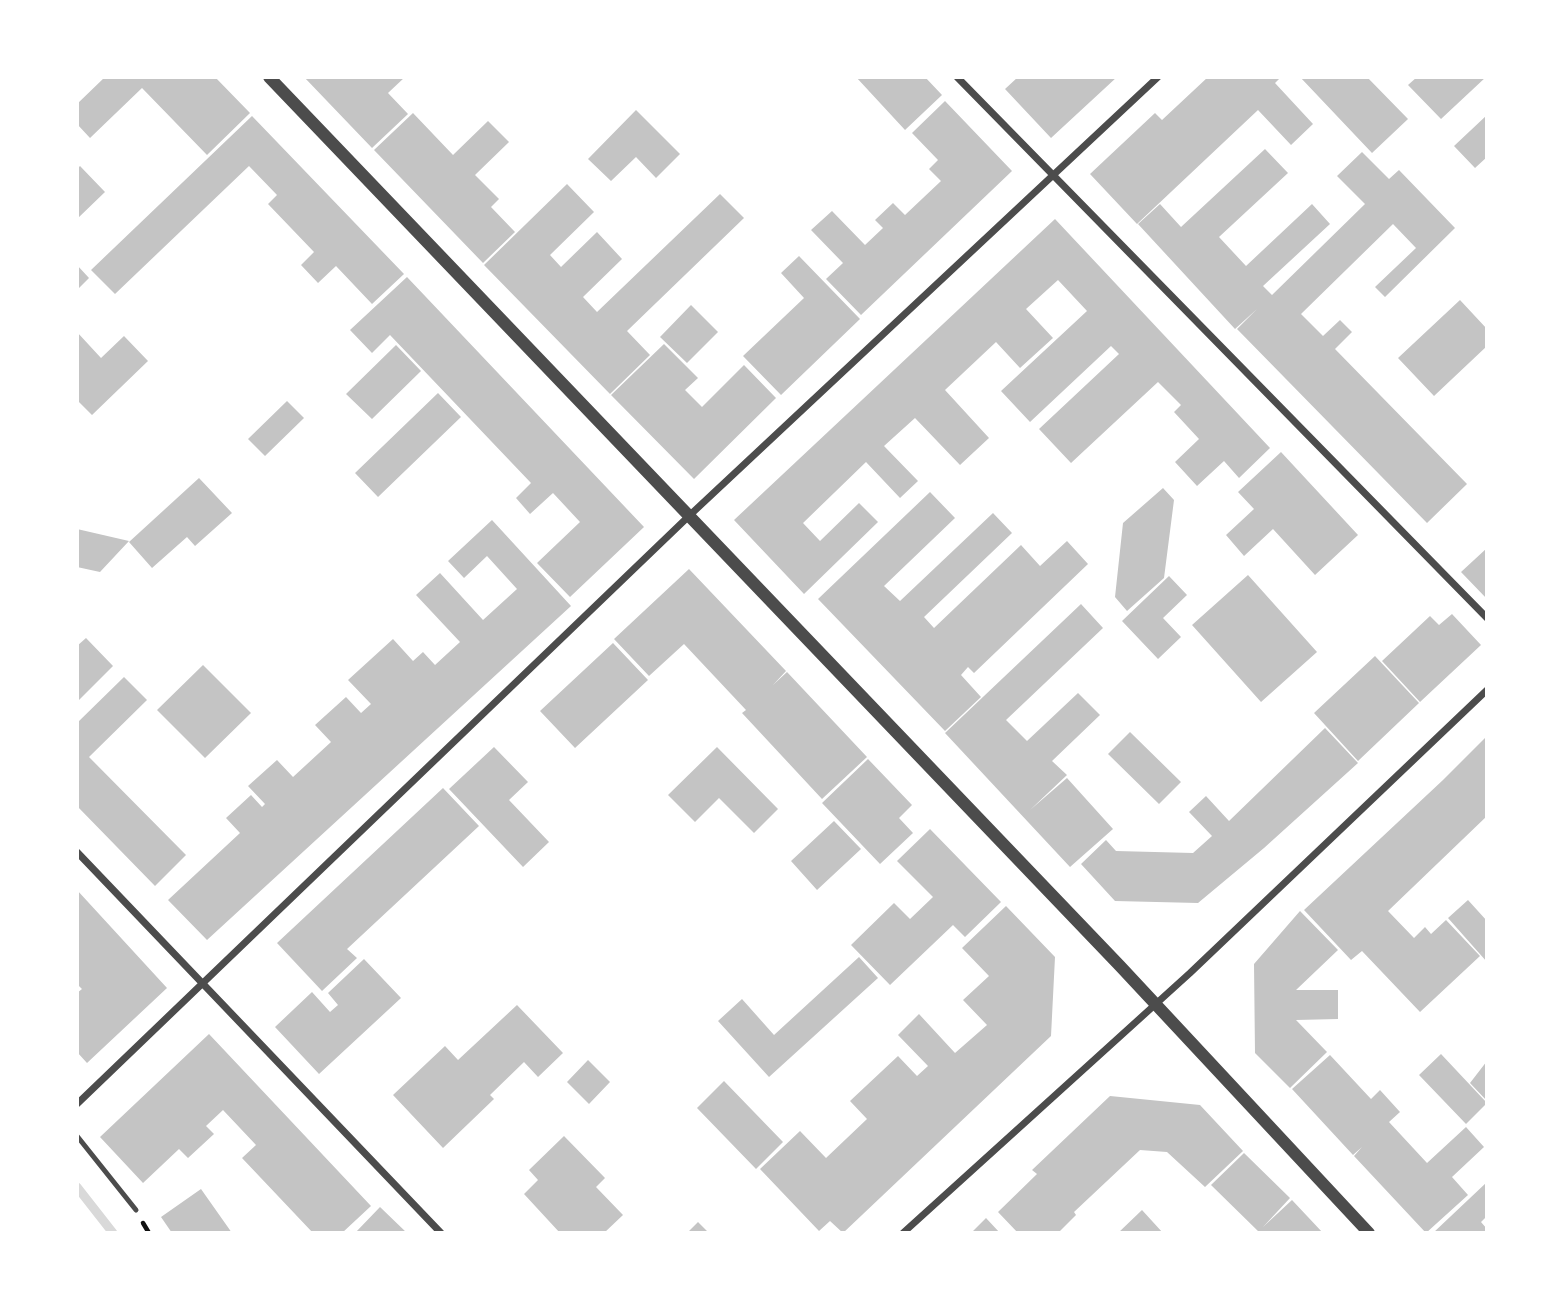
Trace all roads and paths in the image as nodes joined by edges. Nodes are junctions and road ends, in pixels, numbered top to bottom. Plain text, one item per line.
1 (269, 77) edge
2 (957, 77) edge
3 (1158, 77) edge
4 (1052, 175) junction
5 (690, 514) junction
6 (1487, 618) edge
7 (1487, 690) edge
8 (77, 852) edge
9 (204, 984) junction
10 (1156, 1004) junction
11 (77, 1104) edge
12 (77, 1136) edge
13 (136, 1210) dead end
14 (441, 1233) edge
15 (903, 1233) edge
16 (1369, 1233) edge

1 - 5 street
2 - 4 street
3 - 4 street
4 - 5 street
4 - 6 street
5 - 9 street
5 - 10 street
7 - 10 street
8 - 9 street
9 - 11 street
9 - 14 street
10 - 15 street
10 - 16 street
12 - 13 lane

